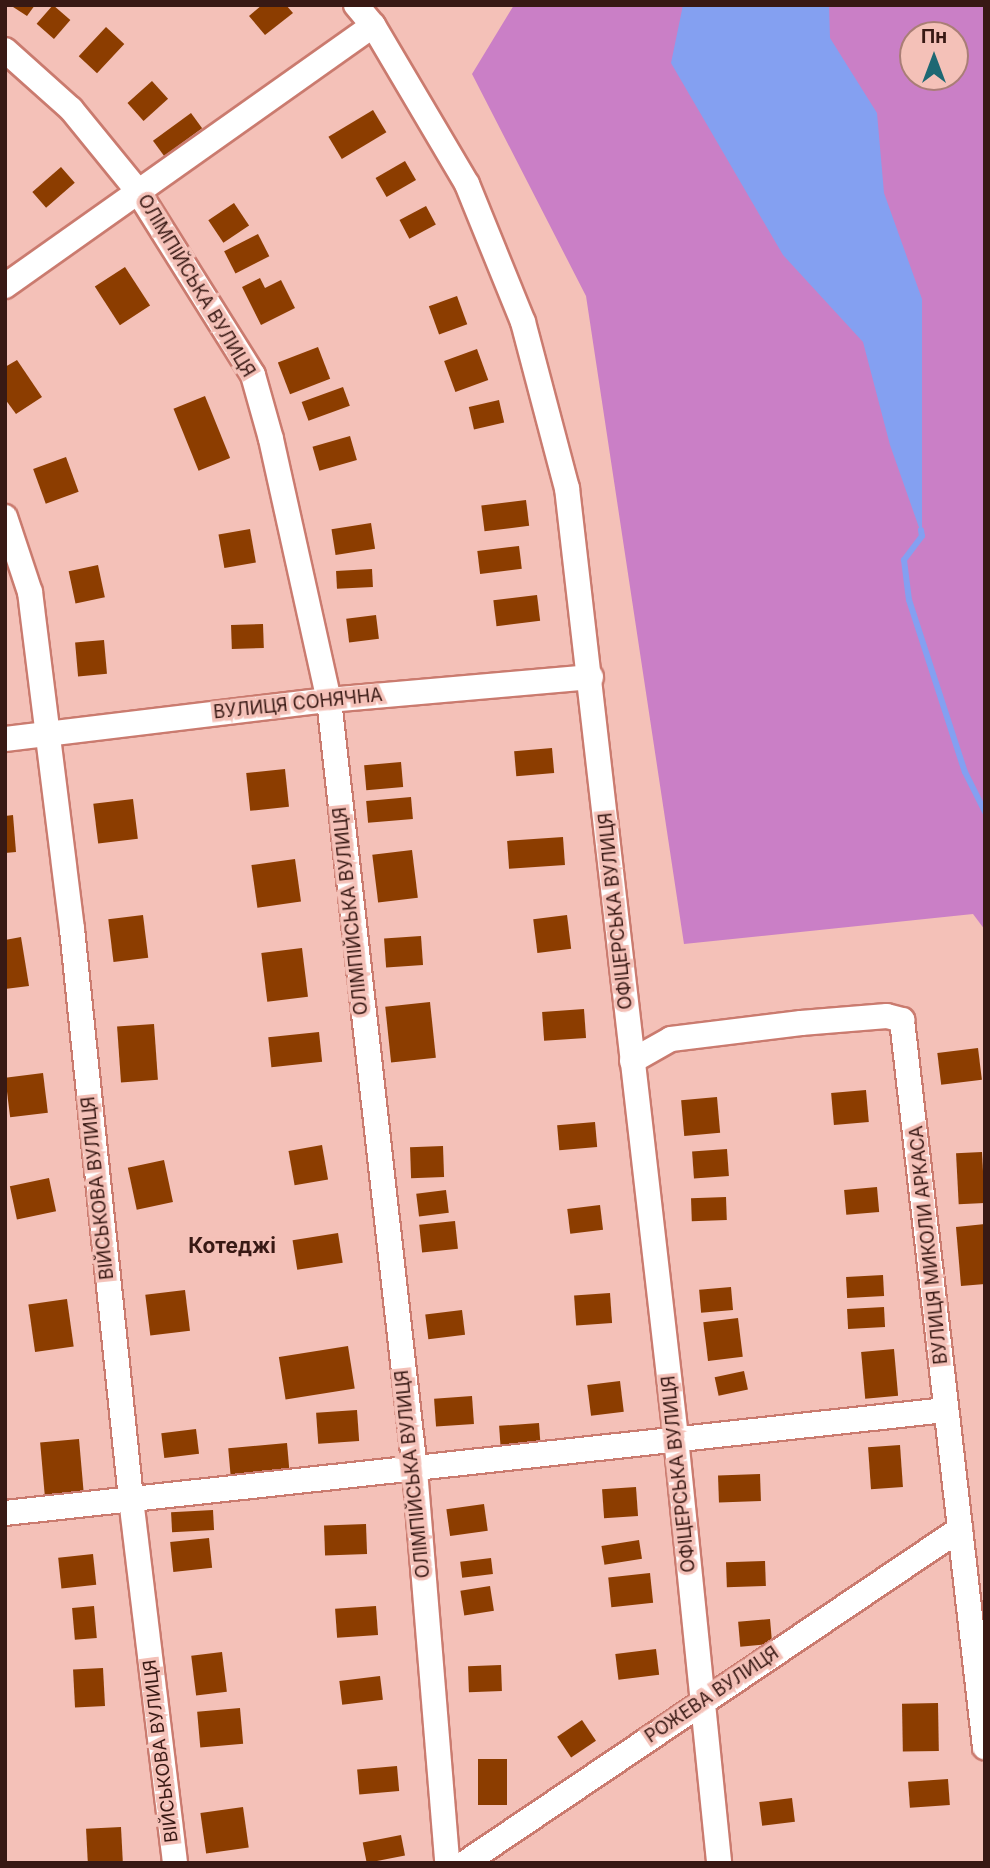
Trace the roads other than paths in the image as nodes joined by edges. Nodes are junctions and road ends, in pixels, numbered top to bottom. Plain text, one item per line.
1 (356, 5) edge
2 (373, 25) junction
3 (5, 51) edge
4 (137, 190) junction
5 (5, 286) edge
6 (5, 517) edge
7 (591, 677) junction
8 (329, 700) junction
9 (45, 734) junction
10 (5, 739) edge
11 (632, 1061) junction
12 (946, 1410) junction
13 (676, 1438) junction
14 (415, 1470) junction
15 (131, 1499) junction
16 (5, 1513) edge
17 (960, 1529) junction
18 (702, 1702) junction
19 (985, 1747) edge
20 (175, 1863) edge
21 (447, 1863) edge
22 (465, 1863) edge
23 (719, 1863) edge

1 - 2 street, ОФІЦЕРСЬКА ВУЛИЦЯ
2 - 4 street
2 - 7 street, ОФІЦЕРСЬКА ВУЛИЦЯ
3 - 4 street, ОЛІМПІЙСЬКА ВУЛИЦЯ
4 - 5 street
4 - 8 street, ОЛІМПІЙСЬКА ВУЛИЦЯ
6 - 9 street, ВІЙСЬКОВА ВУЛИЦЯ
7 - 8 street, ВУЛИЦЯ СОНЯЧНА
7 - 11 street, ОФІЦЕРСЬКА ВУЛИЦЯ
8 - 9 street, ВУЛИЦЯ СОНЯЧНА
8 - 14 street, ОЛІМПІЙСЬКА ВУЛИЦЯ
9 - 10 street, ВУЛИЦЯ СОНЯЧНА
9 - 15 street, ВІЙСЬКОВА ВУЛИЦЯ
11 - 12 street, ВУЛИЦЯ МИКОЛИ АРКАСА
11 - 13 street, ОФІЦЕРСЬКА ВУЛИЦЯ
12 - 13 street
12 - 17 street, ВУЛИЦЯ МИКОЛИ АРКАСА
13 - 14 street
13 - 18 street, ОФІЦЕРСЬКА ВУЛИЦЯ
14 - 15 street
14 - 21 street, ОЛІМПІЙСЬКА ВУЛИЦЯ
15 - 16 street
15 - 20 street, ВІЙСЬКОВА ВУЛИЦЯ
17 - 18 street, РОЖЕВА ВУЛИЦЯ
17 - 19 street, ВУЛИЦЯ МИКОЛИ АРКАСА
18 - 22 street, РОЖЕВА ВУЛИЦЯ
18 - 23 street, ОФІЦЕРСЬКА ВУЛИЦЯ

